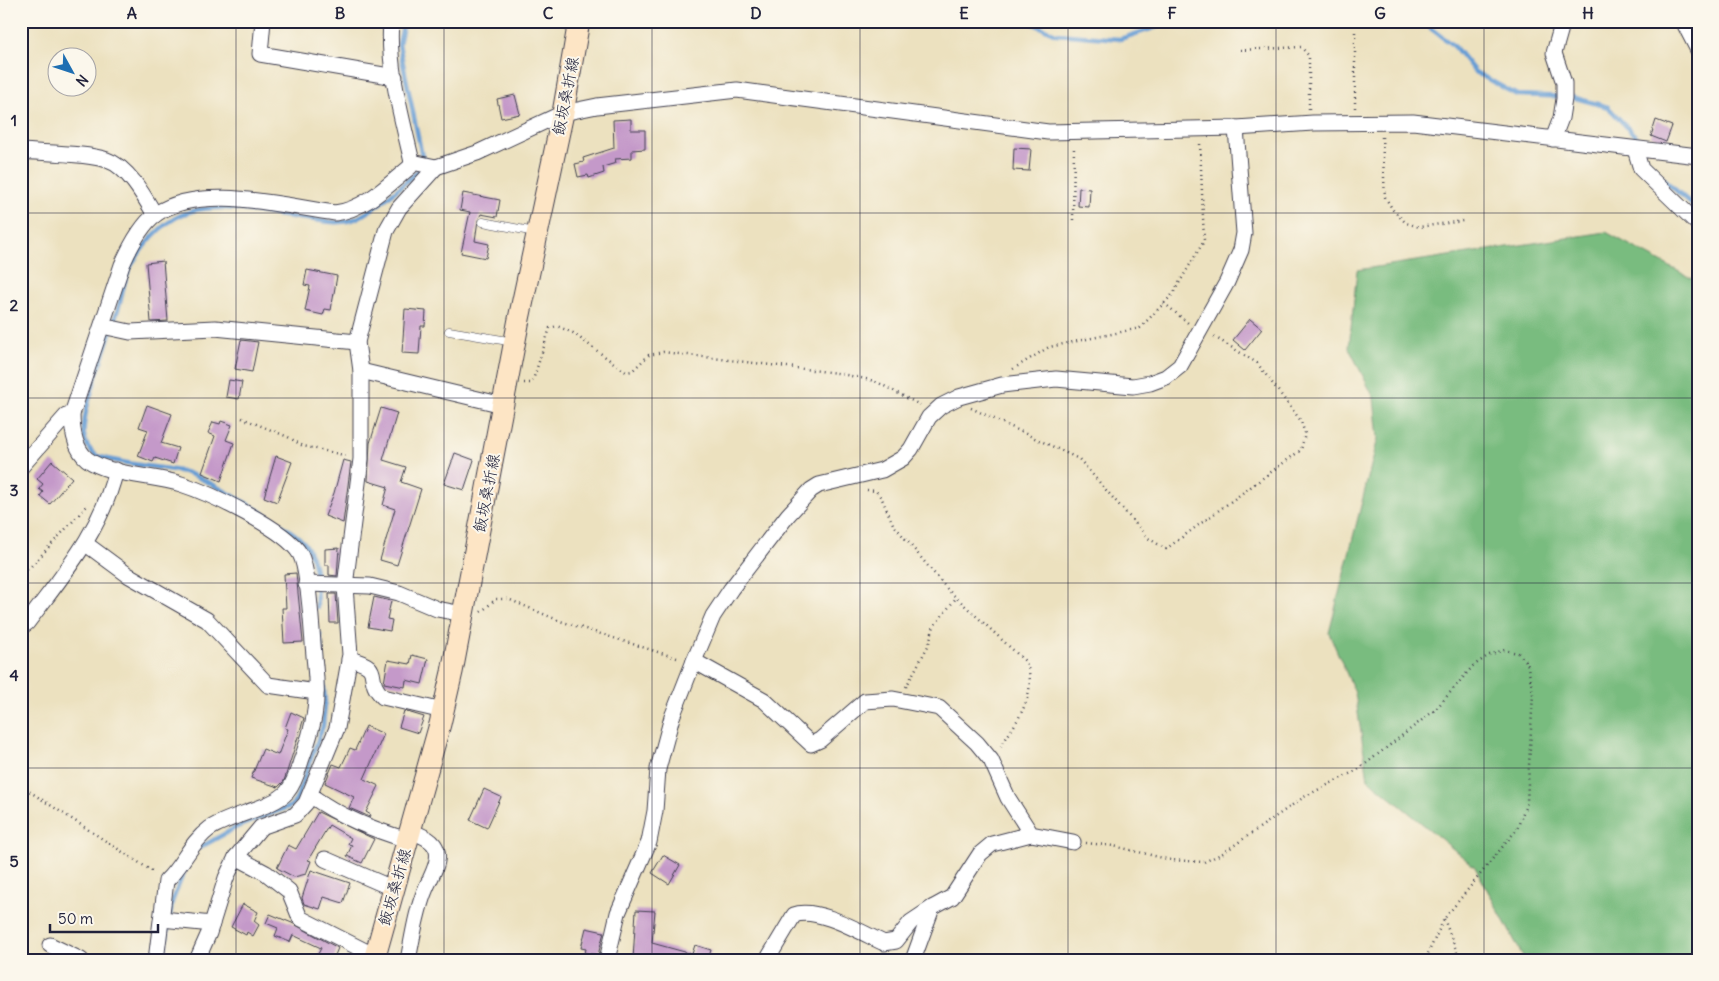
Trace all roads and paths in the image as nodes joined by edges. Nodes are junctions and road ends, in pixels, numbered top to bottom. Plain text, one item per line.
1 (263, 21) edge
2 (391, 21) edge
3 (579, 21) edge
4 (1563, 21) edge
5 (1683, 21) edge
6 (1355, 29) dead end
7 (1240, 50) dead end
8 (1698, 50) edge
9 (395, 77) junction
10 (563, 113) junction
11 (1354, 123) junction
12 (1382, 123) junction
13 (1309, 124) junction
14 (1236, 128) junction
15 (1200, 129) junction
16 (1074, 132) junction
17 (1553, 139) junction
18 (1635, 149) junction
19 (21, 152) edge
20 (1698, 156) edge
21 (424, 165) junction
22 (155, 215) junction
23 (1073, 220) dead end
24 (483, 222) dead end
25 (1463, 222) dead end
26 (1698, 224) edge
27 (537, 232) junction
28 (1164, 304) junction
29 (110, 328) junction
30 (1200, 330) junction
31 (449, 331) dead end
32 (357, 342) junction
33 (515, 342) junction
34 (360, 371) junction
35 (507, 383) junction
36 (1002, 385) junction
37 (959, 397) junction
38 (503, 404) junction
39 (933, 413) junction
40 (72, 414) junction
41 (242, 418) dead end
42 (361, 459) junction
43 (21, 467) edge
44 (114, 478) junction
45 (860, 491) dead end
46 (86, 544) junction
47 (21, 576) edge
48 (314, 585) junction
49 (345, 586) junction
50 (956, 598) junction
51 (463, 614) junction
52 (21, 627) edge
53 (349, 659) junction
54 (694, 661) junction
55 (316, 692) junction
56 (906, 702) junction
57 (443, 711) junction
58 (991, 760) junction
59 (21, 786) edge
60 (299, 797) junction
61 (1031, 834) junction
62 (409, 836) junction
63 (1073, 842) joint
64 (236, 857) junction
65 (326, 860) dead end
66 (166, 881) junction
67 (394, 889) junction
68 (932, 908) junction
69 (168, 919) junction
70 (1444, 919) junction
71 (212, 924) junction
72 (50, 945) dead end
73 (375, 958) edge
74 (81, 960) edge
75 (156, 960) edge
76 (197, 960) edge
77 (408, 960) edge
78 (607, 960) edge
79 (767, 960) edge
80 (914, 960) edge
81 (1425, 960) edge
82 (1460, 960) edge

1 - 9 street
2 - 9 street
3 - 10 main road, 飯坂桑折線
4 - 17 street
5 - 8 street
6 - 11 path
7 - 13 path
9 - 21 street
10 - 16 street
10 - 21 street
10 - 27 main road, 飯坂桑折線
11 - 12 street
11 - 13 street
12 - 17 street
12 - 25 path
13 - 14 street
14 - 15 street
14 - 30 street
15 - 16 street
15 - 28 path
16 - 23 path
17 - 18 street
18 - 20 street
18 - 26 street
19 - 22 street
21 - 22 street
21 - 32 street
22 - 29 street
24 - 27 lane
27 - 33 main road, 飯坂桑折線
28 - 30 path
28 - 36 path
29 - 32 street
29 - 40 street
30 - 36 street
30 - 37 path
31 - 33 lane
32 - 34 street
33 - 35 main road, 飯坂桑折線
34 - 38 street
34 - 42 street
35 - 38 main road, 飯坂桑折線
35 - 39 path
36 - 37 street
37 - 39 street
38 - 51 main road, 飯坂桑折線
39 - 54 street
40 - 43 street
40 - 44 street
41 - 42 path
42 - 49 street
44 - 46 street
44 - 47 path
44 - 48 street
45 - 50 path
46 - 52 street
46 - 55 street
48 - 49 street
48 - 55 street
49 - 51 street
49 - 53 street
50 - 56 path
50 - 58 path
51 - 54 path
51 - 57 main road, 飯坂桑折線
53 - 57 street
53 - 60 street
54 - 56 street
54 - 78 street
55 - 60 street
56 - 58 street
57 - 62 main road, 飯坂桑折線
58 - 61 street
59 - 66 path
60 - 62 street
60 - 64 street
60 - 66 street
61 - 63 street
61 - 68 street
62 - 67 main road, 飯坂桑折線
62 - 77 street
63 - 70 path
64 - 71 street
64 - 73 street
65 - 67 street
66 - 69 street
67 - 73 main road, 飯坂桑折線
68 - 79 street
68 - 80 street
69 - 71 street
69 - 75 street
70 - 81 path
70 - 82 path
71 - 76 street
72 - 74 street

